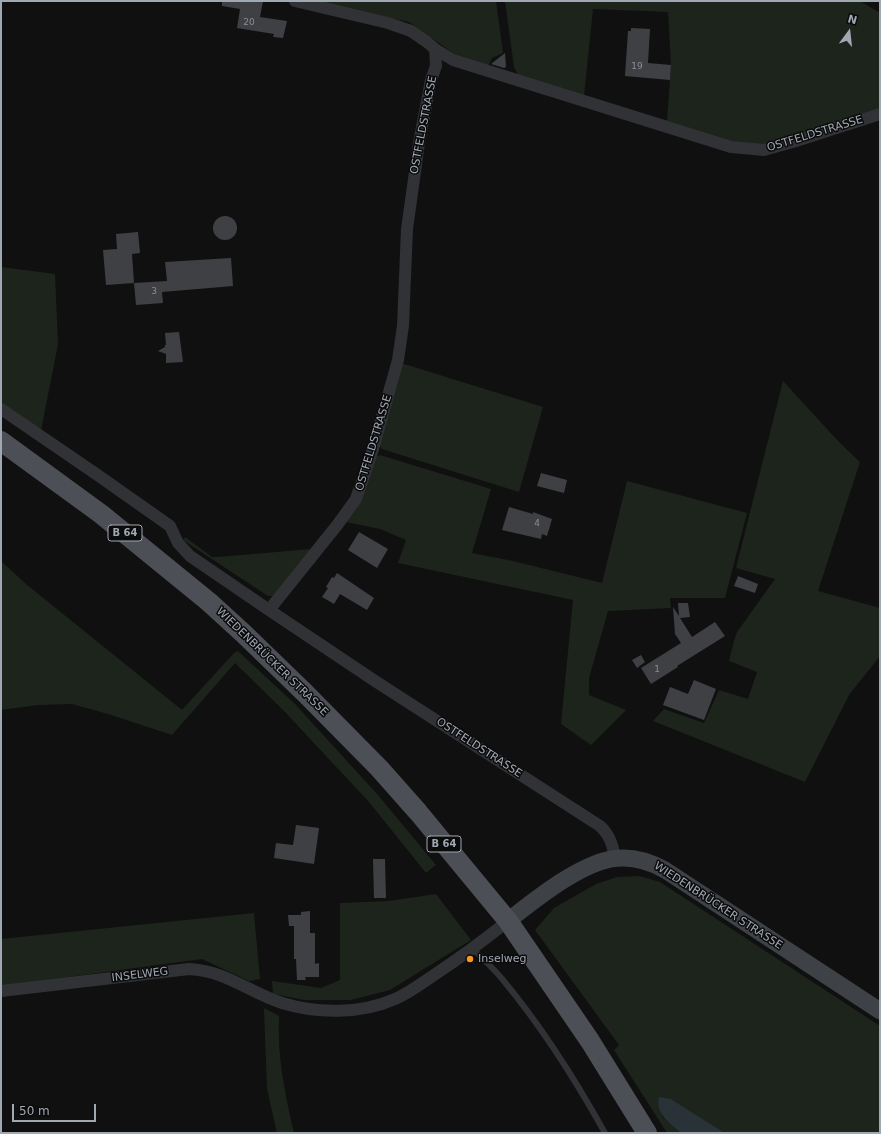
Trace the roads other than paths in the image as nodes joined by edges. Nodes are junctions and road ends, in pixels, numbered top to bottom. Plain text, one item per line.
1 (295, 1) edge
2 (435, 49) junction
3 (453, 60) junction
4 (436, 66) junction
5 (880, 114) edge
6 (1, 409) edge
7 (1, 441) edge
8 (269, 610) junction
9 (615, 858) junction
10 (508, 921) junction
11 (473, 949) junction
12 (1, 991) edge
13 (880, 1011) edge
14 (605, 1133) edge
15 (647, 1133) edge

1 - 2 street
2 - 3 street
2 - 4 street
3 - 4 street, OSTFELDSTRASSE
3 - 5 street, OSTFELDSTRASSE
4 - 8 street, OSTFELDSTRASSE
6 - 8 street, OSTFELDSTRASSE
7 - 10 main road, WIEDENBRÜCKER STRASSE / B 64
8 - 9 street, OSTFELDSTRASSE
9 - 10 main road, WIEDENBRÜCKER STRASSE
9 - 13 main road, WIEDENBRÜCKER STRASSE
10 - 11 street, INSELWEG
10 - 15 main road, WIEDENBRÜCKER STRASSE / B 64
11 - 12 street, INSELWEG
11 - 14 lane

